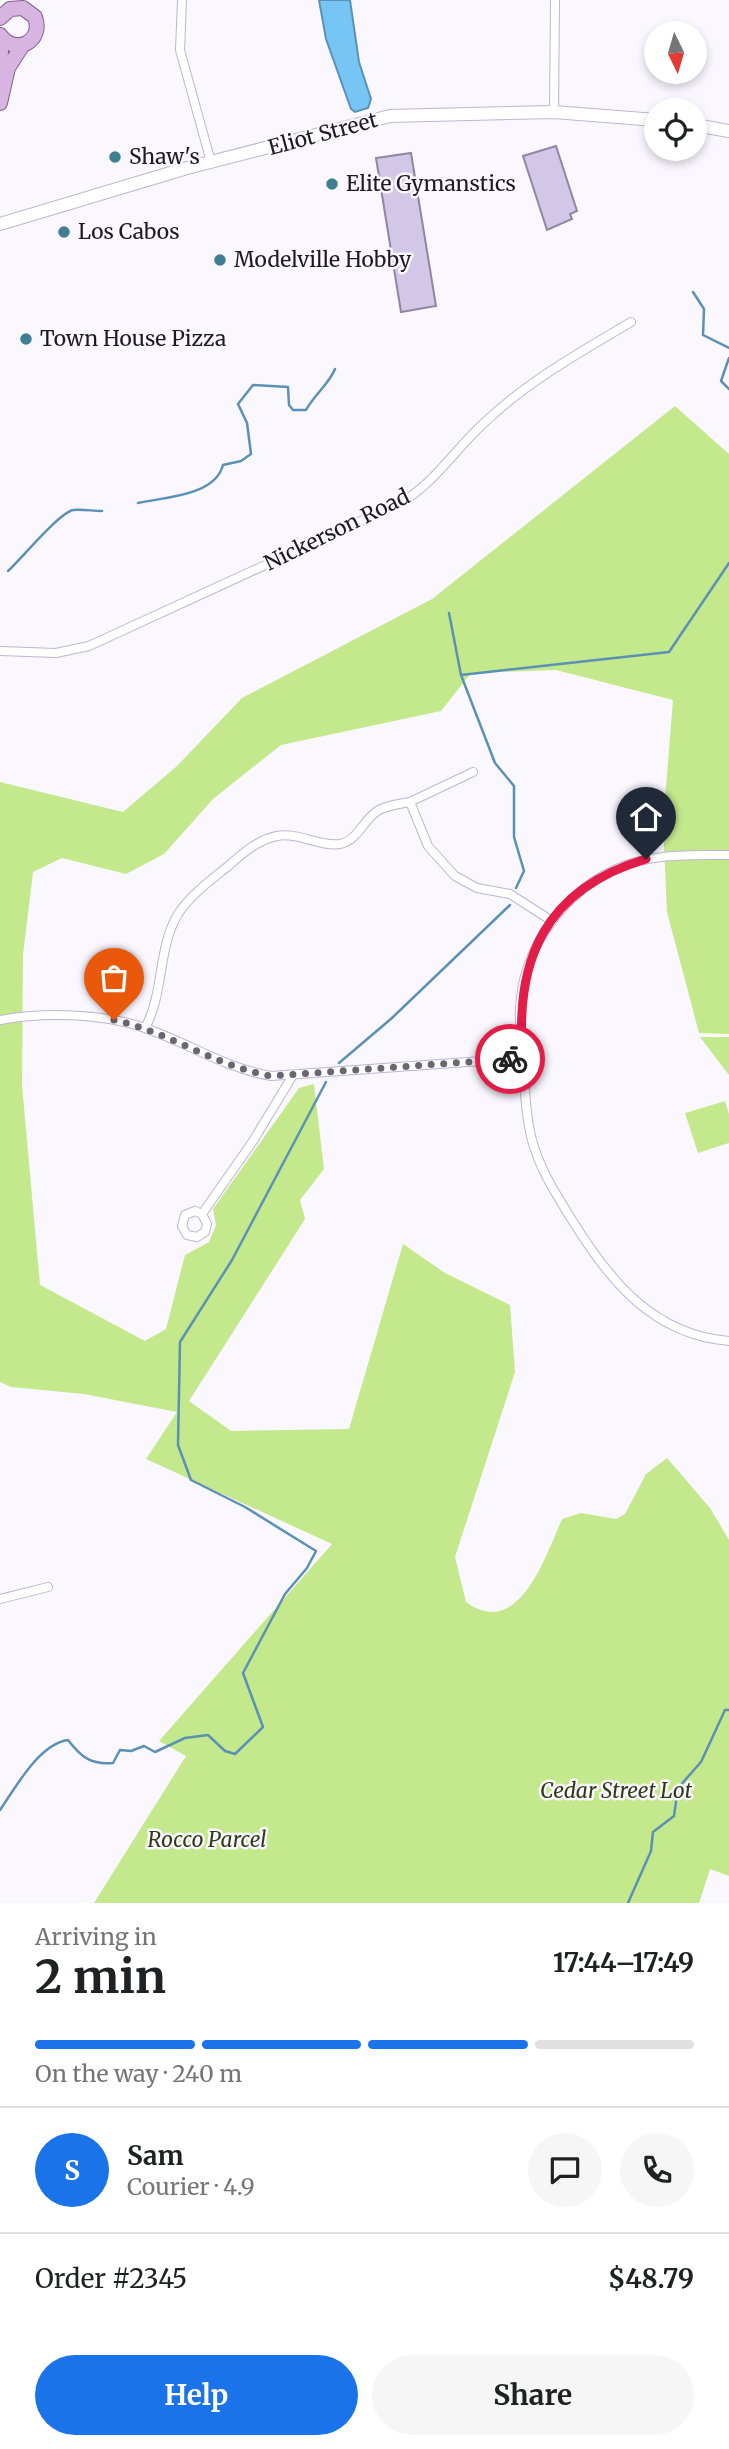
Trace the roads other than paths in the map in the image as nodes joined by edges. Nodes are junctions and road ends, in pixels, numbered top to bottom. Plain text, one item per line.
1 (182, 0) edge
2 (555, 0) edge
3 (31, 6) edge
4 (8, 10) edge
5 (1, 36) edge
6 (22, 46) junction
7 (0, 66) edge
8 (0, 103) edge
9 (554, 112) junction
10 (644, 119) edge
11 (707, 127) edge
12 (729, 131) edge
13 (211, 162) junction
14 (0, 217) edge
15 (24, 217) junction
16 (0, 224) edge
17 (631, 322) dead end
18 (0, 651) edge
19 (473, 772) dead end
20 (411, 802) junction
21 (729, 855) edge
22 (552, 921) junction
23 (0, 1020) edge
24 (145, 1028) junction
25 (523, 1058) junction
26 (293, 1076) junction
27 (202, 1213) dead end
28 (729, 1341) edge
29 (48, 1587) dead end
30 (0, 1599) edge

1 - 13 street
2 - 9 street
3 - 4 main road
3 - 6 main road
5 - 6 main road
5 - 7 main road
6 - 8 main road
9 - 10 main road, Eliot Street
9 - 13 main road, Eliot Street
11 - 12 main road
13 - 15 main road, Eliot Street
14 - 15 main road
15 - 16 main road, Eliot Street
17 - 18 street, Nickerson Road
19 - 20 street
20 - 22 street
20 - 24 street
21 - 22 street
22 - 25 street
23 - 24 street
24 - 26 street
25 - 26 street
25 - 28 street
26 - 27 street
29 - 30 street

